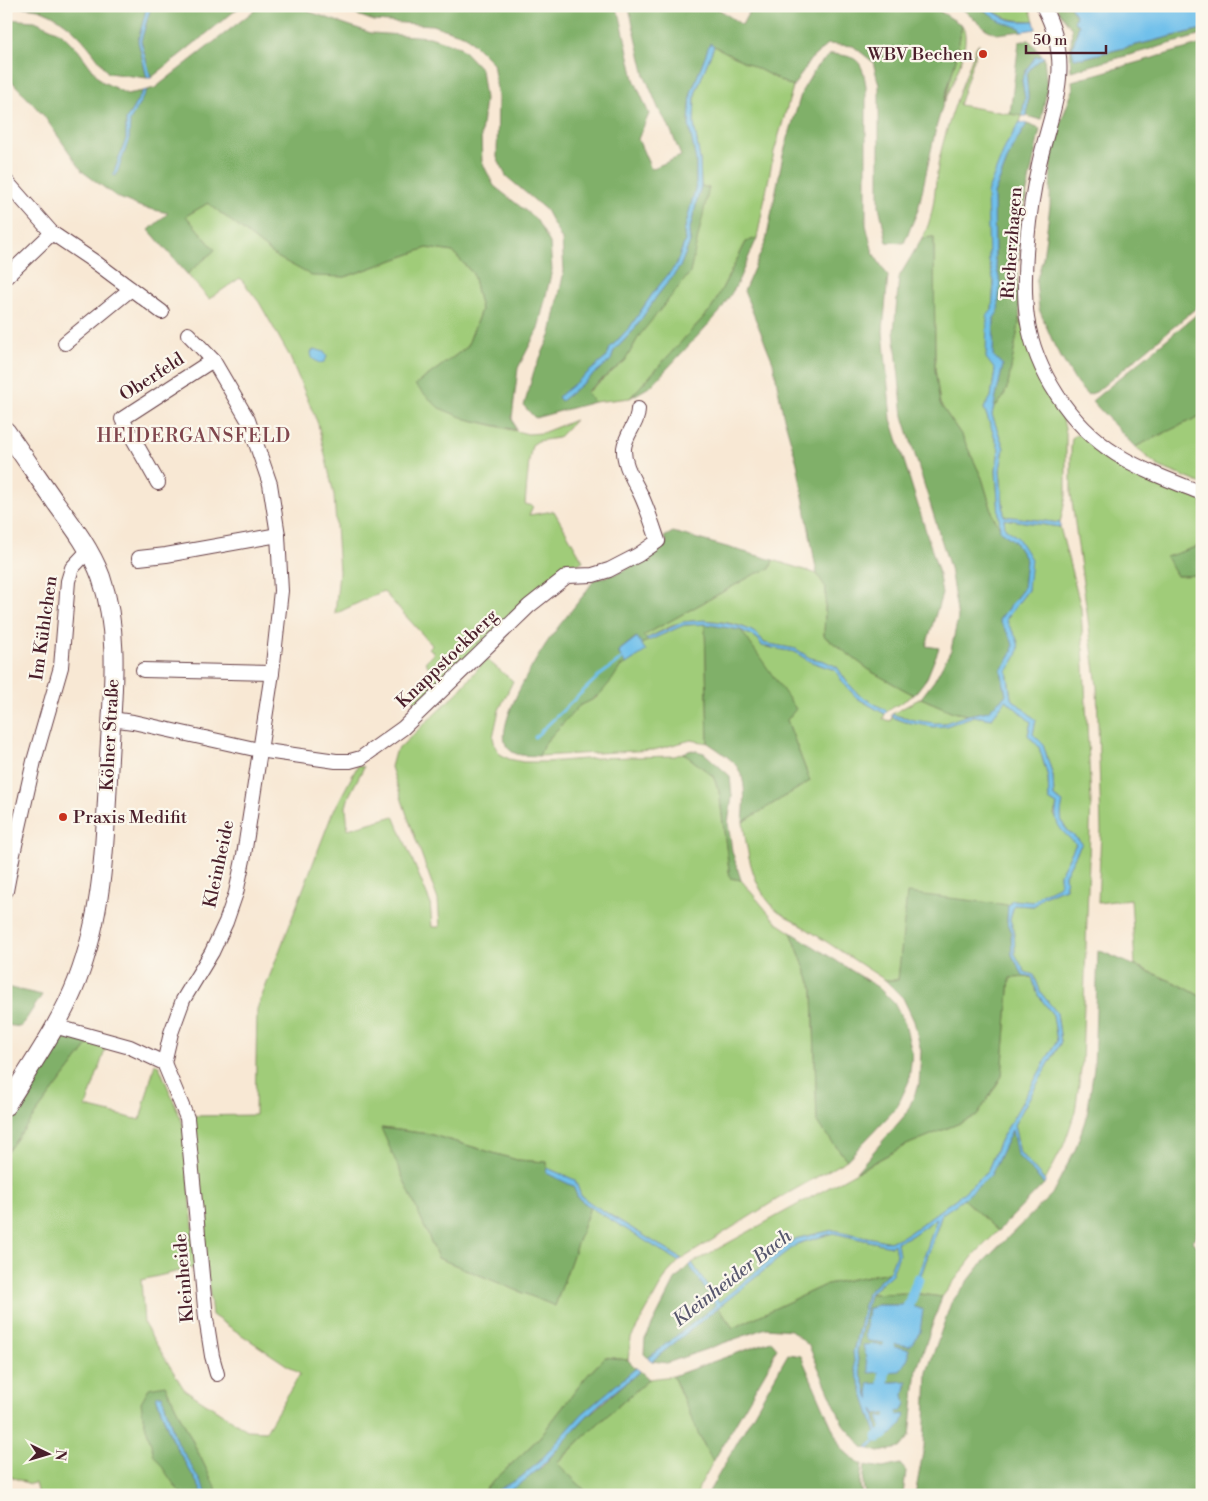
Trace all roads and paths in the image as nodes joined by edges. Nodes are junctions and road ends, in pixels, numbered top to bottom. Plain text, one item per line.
1 (1043, 6) edge
2 (6, 182) edge
3 (52, 233) junction
4 (6, 276) edge
5 (131, 289) junction
6 (162, 312) dead end
7 (188, 334) dead end
8 (65, 343) dead end
9 (213, 360) junction
10 (638, 409) dead end
11 (6, 432) edge
12 (158, 483) dead end
13 (1202, 493) edge
14 (278, 535) junction
15 (88, 551) junction
16 (139, 558) dead end
17 (143, 670) dead end
18 (272, 673) junction
19 (111, 719) junction
20 (259, 750) junction
21 (6, 891) edge
22 (54, 1026) junction
23 (164, 1063) junction
24 (6, 1106) edge
25 (217, 1374) dead end

1 - 13 street, Richerzhagen
2 - 3 street
3 - 4 street
3 - 5 street
5 - 6 street
5 - 8 street
7 - 9 street, Kleinheide
9 - 12 street, Oberfeld
9 - 14 street, Kleinheide
10 - 20 street, Knappstockberg
11 - 15 main road, Kölner Straße
14 - 16 street
14 - 18 street, Kleinheide
15 - 19 main road, Kölner Straße
15 - 21 street, Im Kühlchen
17 - 18 street
18 - 20 street, Kleinheide
19 - 20 street, Knappstockberg
19 - 22 main road, Kölner Straße
20 - 23 street, Kleinheide
22 - 23 street
22 - 24 main road, Kölner Straße
23 - 25 street, Kleinheide

